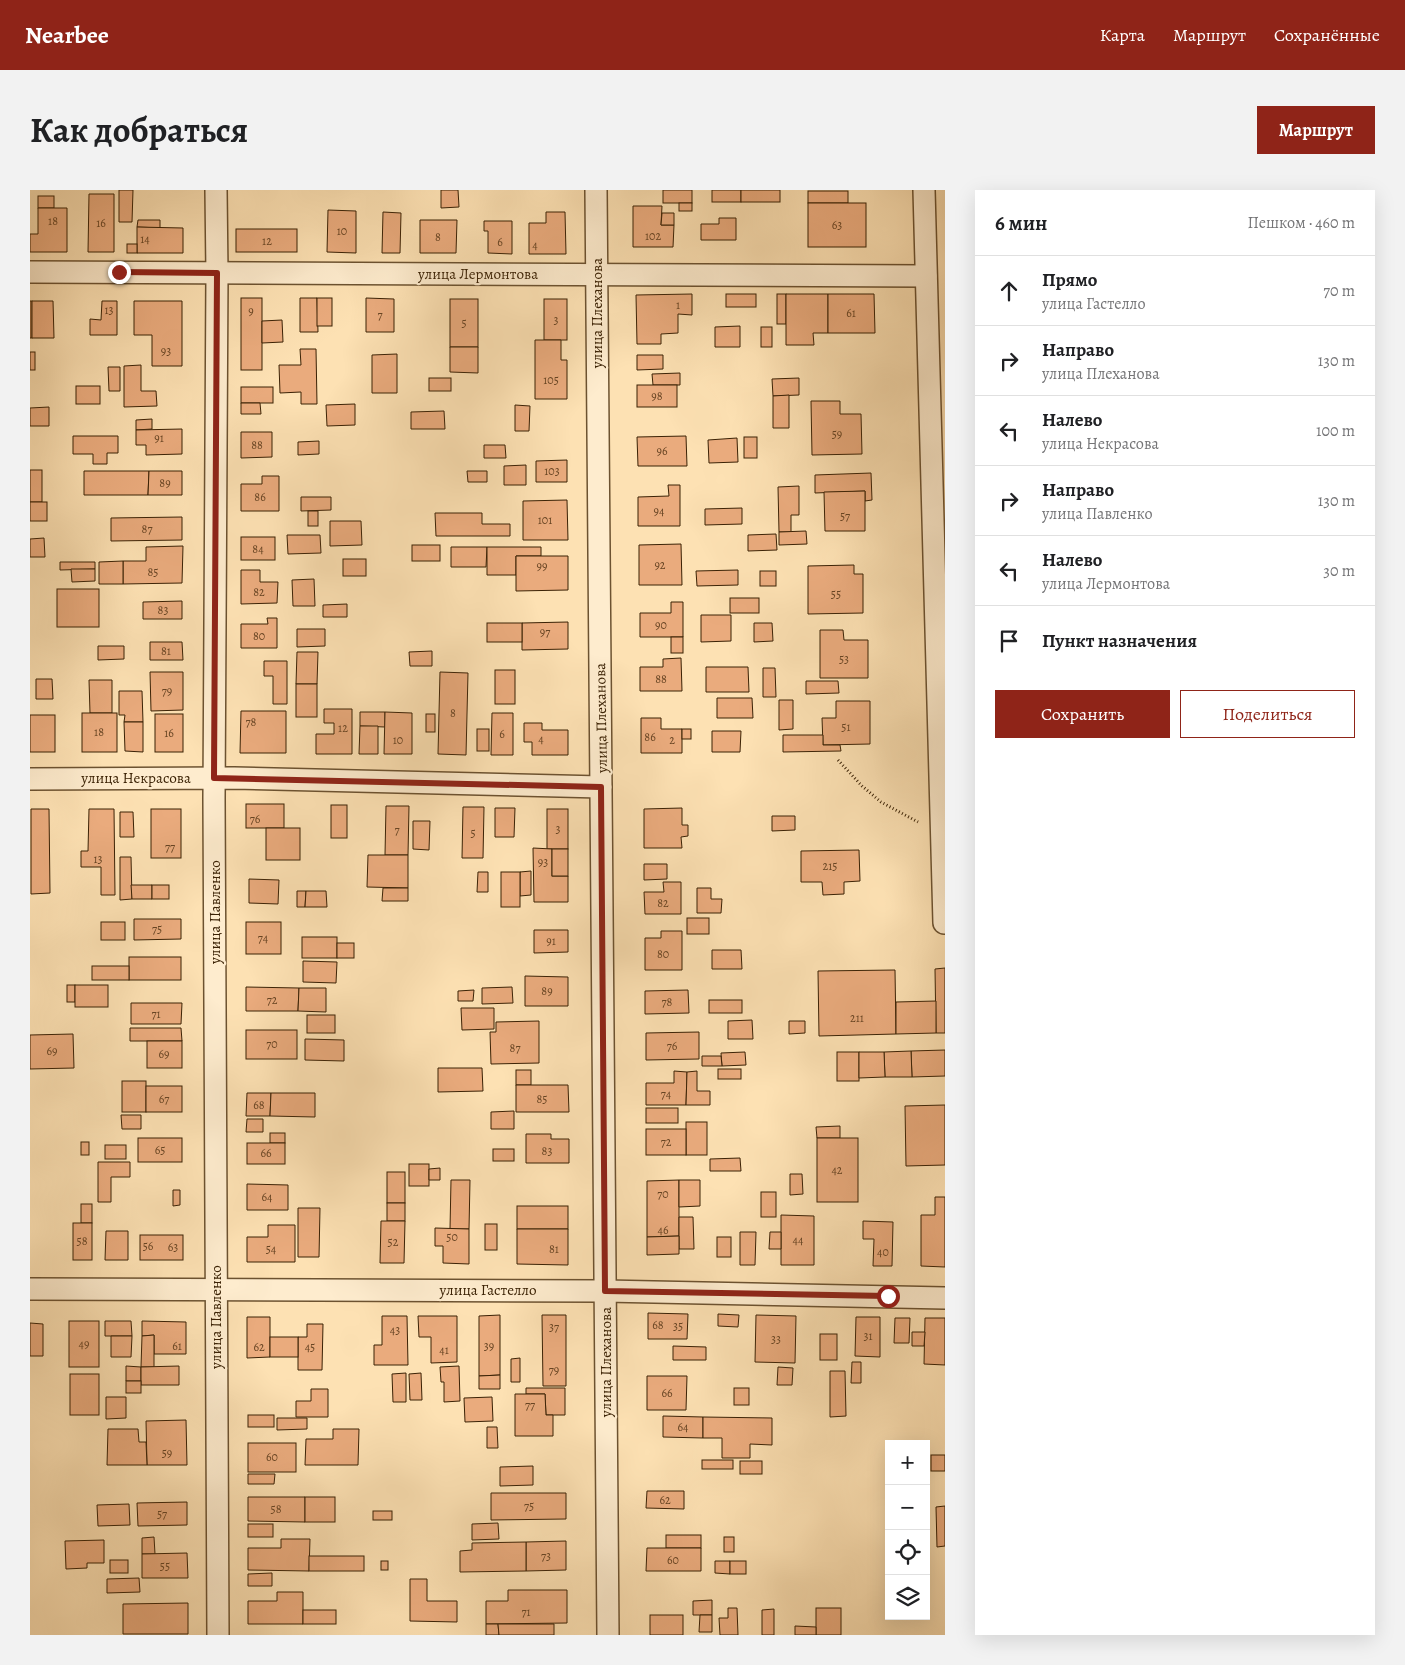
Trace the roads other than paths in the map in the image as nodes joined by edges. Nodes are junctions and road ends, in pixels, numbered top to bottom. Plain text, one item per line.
1 (216, 190) edge
2 (596, 190) edge
3 (924, 190) edge
4 (30, 272) edge
5 (217, 273) junction
6 (597, 274) junction
7 (926, 276) junction
8 (214, 778) junction
9 (30, 779) edge
10 (601, 787) junction
11 (944, 923) edge
12 (30, 1289) edge
13 (216, 1290) junction
14 (605, 1291) junction
15 (945, 1298) edge
16 (218, 1635) edge
17 (608, 1635) edge

1 - 5 street, улица Павленко
2 - 6 street, улица Плеханова
3 - 7 street
4 - 5 street, улица Лермонтова
5 - 6 street, улица Лермонтова
5 - 8 street, улица Павленко
6 - 7 street, улица Лермонтова
6 - 10 street, улица Плеханова
7 - 11 street
8 - 9 street, улица Некрасова
8 - 10 street, улица Некрасова
8 - 13 street, улица Павленко
10 - 14 street, улица Плеханова
12 - 13 street, улица Гастелло
13 - 14 street, улица Гастелло
13 - 16 street, улица Павленко
14 - 15 street, улица Гастелло
14 - 17 street, улица Плеханова

